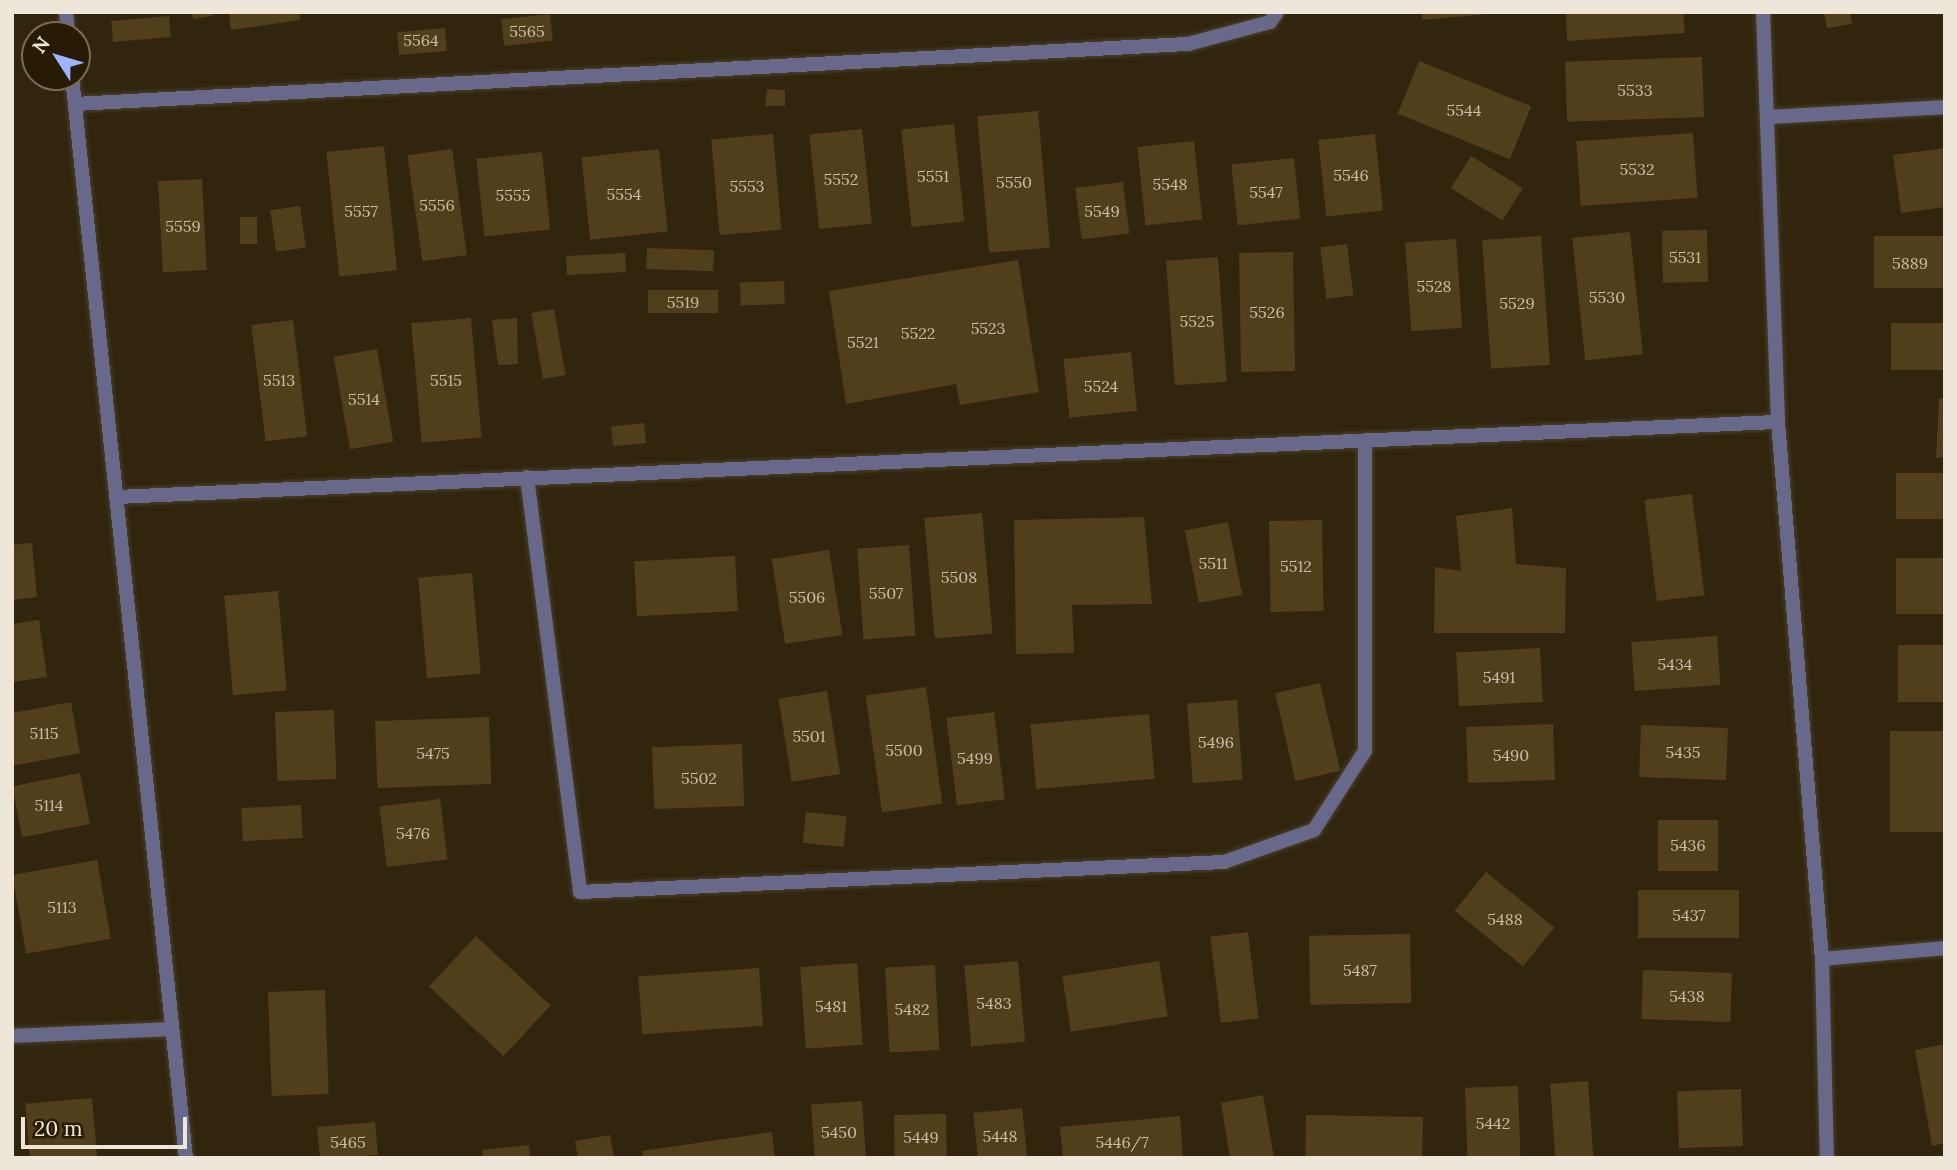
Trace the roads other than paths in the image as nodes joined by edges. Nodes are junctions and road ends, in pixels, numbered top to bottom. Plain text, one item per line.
1 (1277, 12) edge
2 (1763, 12) edge
3 (74, 91) edge
4 (75, 104) junction
5 (1945, 107) edge
6 (1767, 117) junction
7 (1778, 422) junction
8 (1365, 440) junction
9 (527, 477) junction
10 (117, 497) junction
11 (1945, 948) edge
12 (1822, 959) junction
13 (172, 1029) junction
14 (12, 1036) edge
15 (186, 1158) edge
16 (1826, 1158) edge

1 - 4 street
2 - 6 street
3 - 4 street
4 - 10 street
5 - 6 street
6 - 7 street
7 - 8 street
7 - 12 street
8 - 9 street
8 - 9 street
9 - 10 street
10 - 13 street
11 - 12 street
12 - 16 street
13 - 14 street
13 - 15 street

